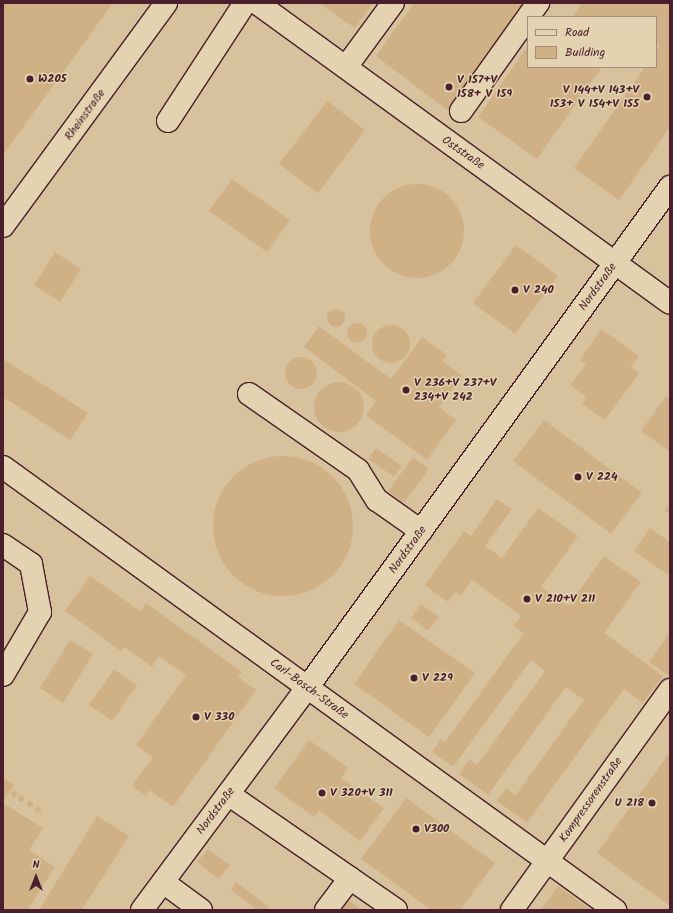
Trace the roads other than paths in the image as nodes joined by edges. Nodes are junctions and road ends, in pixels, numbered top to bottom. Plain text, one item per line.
1 (166, 3) edge
2 (245, 3) edge
3 (257, 3) edge
4 (393, 3) edge
5 (538, 3) edge
6 (529, 16) edge
7 (527, 18) edge
8 (346, 67) junction
9 (461, 110) dead end
10 (168, 122) dead end
11 (670, 187) edge
12 (3, 226) edge
13 (616, 262) junction
14 (670, 303) edge
15 (249, 394) dead end
16 (3, 467) edge
17 (421, 531) junction
18 (3, 545) edge
19 (6, 664) edge
20 (307, 688) junction
21 (670, 690) edge
22 (228, 794) junction
23 (548, 862) junction
24 (350, 878) junction
25 (163, 882) junction
26 (142, 910) edge
27 (202, 910) edge
28 (326, 910) edge
29 (396, 910) edge
30 (512, 910) edge
31 (615, 910) edge

1 - 12 street, Rheinstraße
2 - 10 street
3 - 8 street, Oststraße
4 - 8 street
5 - 6 street
7 - 9 street
8 - 13 street, Oststraße
11 - 13 street, Nordstraße
13 - 14 street, Oststraße
13 - 17 street, Nordstraße
15 - 17 street
16 - 20 street, Carl-Bosch-Straße
17 - 20 street, Nordstraße
18 - 19 street
20 - 22 street, Nordstraße
20 - 23 street, Carl-Bosch-Straße
21 - 23 street, Kompressorenstraße
22 - 24 street
22 - 25 street, Nordstraße
23 - 30 street, Kompressorenstraße
23 - 31 street, Carl-Bosch-Straße
24 - 28 street
24 - 29 street
25 - 26 street, Nordstraße
25 - 27 street

